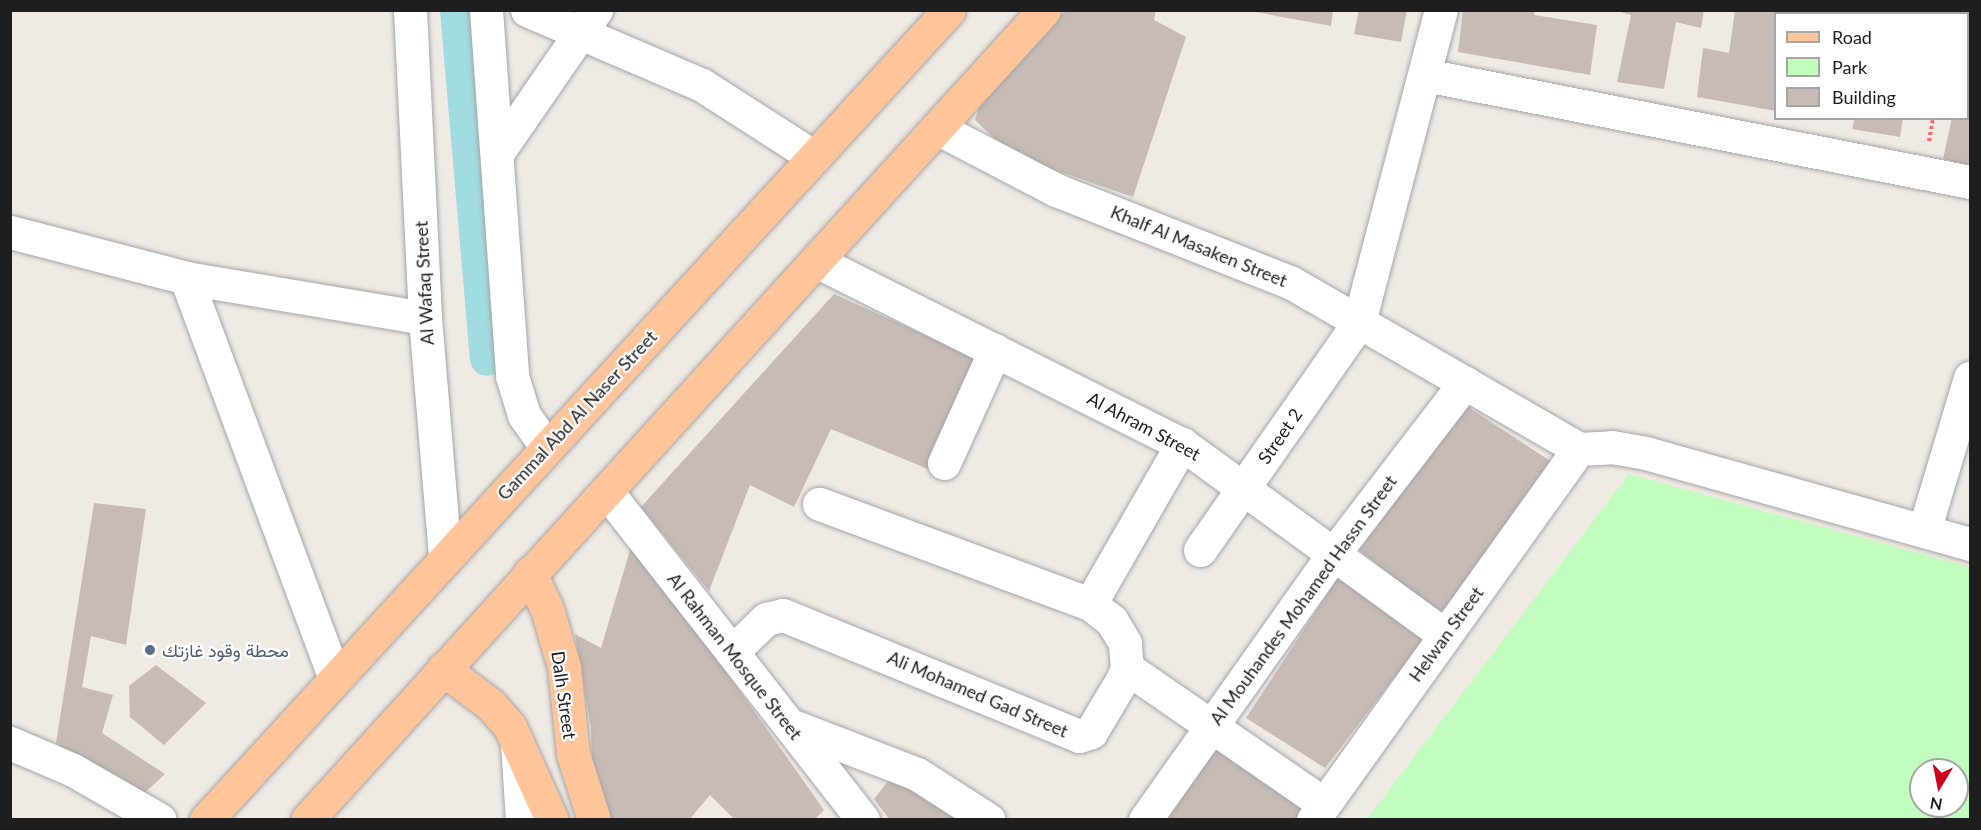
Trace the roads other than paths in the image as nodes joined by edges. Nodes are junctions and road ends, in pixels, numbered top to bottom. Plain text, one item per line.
1 (410, 10) edge
2 (486, 10) edge
3 (527, 10) edge
4 (949, 10) edge
5 (1044, 10) edge
6 (1441, 10) edge
7 (588, 22) edge
8 (1425, 75) junction
9 (937, 128) junction
10 (498, 152) junction
11 (814, 157) junction
12 (1971, 182) edge
13 (10, 232) edge
14 (816, 261) junction
15 (186, 278) junction
16 (425, 318) junction
17 (1359, 322) junction
18 (995, 351) junction
19 (1971, 378) edge
20 (1465, 382) junction
21 (1182, 444) junction
22 (547, 448) junction
23 (1580, 449) junction
24 (944, 463) dead end
25 (1245, 486) junction
26 (607, 492) junction
27 (819, 504) dead end
28 (1924, 531) junction
29 (1971, 544) edge
30 (1200, 550) dead end
31 (1334, 553) junction
32 (445, 555) junction
33 (530, 573) junction
34 (1090, 604) junction
35 (1445, 635) junction
36 (732, 652) junction
37 (1127, 668) junction
38 (443, 669) junction
39 (335, 678) junction
40 (790, 725) junction
41 (1212, 725) junction
42 (516, 738) junction
43 (10, 743) edge
44 (1318, 812) edge
45 (160, 819) edge
46 (206, 819) edge
47 (307, 819) edge
48 (522, 819) edge
49 (552, 819) edge
50 (594, 819) edge
51 (863, 819) edge
52 (989, 819) edge
53 (1145, 819) edge

1 - 16 street, Al Wafaq Street
2 - 10 street
3 - 7 street
4 - 11 main road, Gammal Abd Al Naser Street
5 - 9 main road
6 - 8 street, Street 2
7 - 10 street
7 - 11 street
8 - 12 street
8 - 17 street, Street 2
9 - 14 main road
9 - 17 street, Khalf Al Masaken Street
10 - 22 street
11 - 22 main road, Gammal Abd Al Naser Street
13 - 15 street
14 - 18 street, Al Ahram Street
14 - 26 main road
15 - 16 street
15 - 39 street
16 - 32 street, Al Wafaq Street
17 - 20 street, Khalf Al Masaken Street
17 - 25 street, Street 2
18 - 21 street, Al Ahram Street
18 - 24 street
19 - 28 street
20 - 23 street, Khalf Al Masaken Street
20 - 31 street, Al Mouhandes Mohamed Hassn Street
21 - 25 street, Al Ahram Street
21 - 34 street
22 - 32 main road, Gammal Abd Al Naser Street
23 - 28 street
23 - 35 street, Helwan Street
25 - 30 street, Street 2
25 - 31 street, Al Ahram Street
26 - 33 main road
26 - 36 street, Al Rahman Mosque Street
27 - 34 street
28 - 29 street
31 - 35 street, Al Ahram Street
31 - 41 street, Al Mouhandes Mohamed Hassn Street
32 - 39 main road, Gammal Abd Al Naser Street
33 - 38 main road
33 - 50 main road, Dalh Street
34 - 37 street
35 - 44 street, Helwan Street
36 - 37 street, Ali Mohamed Gad Street
36 - 40 street, Al Rahman Mosque Street
37 - 41 street
38 - 42 main road
38 - 47 main road
39 - 46 main road, Gammal Abd Al Naser Street
40 - 51 street, Al Rahman Mosque Street
40 - 52 street
41 - 44 street
41 - 53 street, Al Mouhandes Mohamed Hassn Street
42 - 48 street
42 - 49 main road
43 - 45 street

